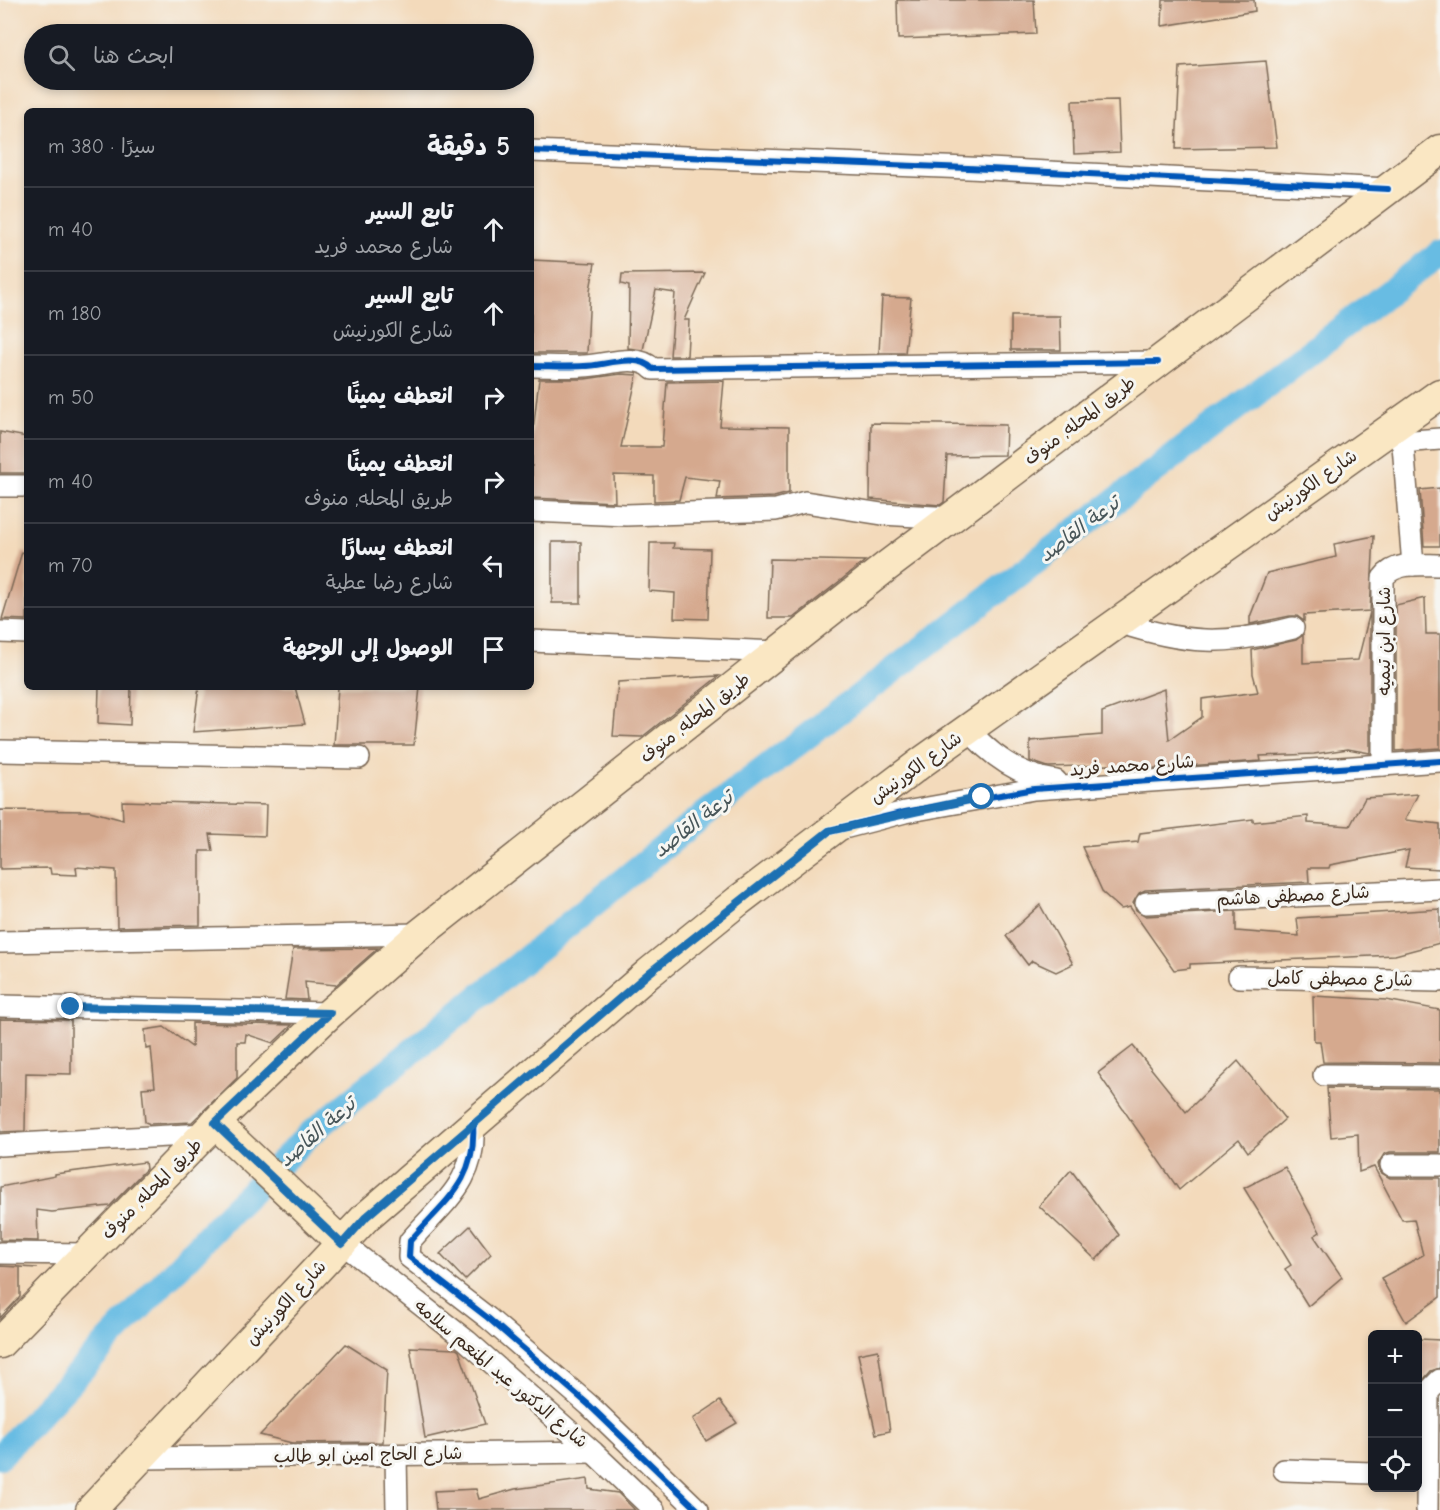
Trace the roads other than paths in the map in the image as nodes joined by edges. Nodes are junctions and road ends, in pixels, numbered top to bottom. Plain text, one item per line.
1 (1440, 150) edge
2 (534, 151) edge
3 (1388, 189) junction
4 (1158, 362) junction
5 (534, 366) edge
6 (1440, 394) edge
7 (1401, 432) junction
8 (1440, 439) edge
9 (0, 486) edge
10 (24, 486) edge
11 (534, 511) edge
12 (952, 518) junction
13 (1413, 565) junction
14 (1440, 565) edge
15 (1118, 622) junction
16 (1293, 628) dead end
17 (0, 632) edge
18 (24, 633) edge
19 (534, 641) edge
20 (779, 652) junction
21 (968, 729) junction
22 (0, 751) edge
23 (359, 758) dead end
24 (1440, 761) edge
25 (1383, 765) junction
26 (1086, 784) junction
27 (829, 831) junction
28 (1440, 889) edge
29 (1146, 903) dead end
30 (420, 934) junction
31 (0, 942) edge
32 (1239, 977) dead end
33 (1440, 981) edge
34 (0, 1006) edge
35 (330, 1013) junction
36 (1324, 1075) dead end
37 (1440, 1076) edge
38 (473, 1124) junction
39 (211, 1129) junction
40 (0, 1145) edge
41 (1391, 1165) dead end
42 (1440, 1165) edge
43 (342, 1244) junction
44 (0, 1252) edge
45 (87, 1254) junction
46 (0, 1343) edge
47 (1440, 1380) edge
48 (593, 1452) junction
49 (396, 1455) junction
50 (143, 1458) junction
51 (1284, 1470) dead end
52 (1368, 1473) edge
53 (1428, 1475) edge
54 (91, 1510) edge
55 (397, 1510) edge
56 (654, 1510) edge
57 (698, 1510) edge
58 (1427, 1510) edge

1 - 3 main road, طريق المحله, منوف
2 - 3 street
3 - 4 main road, طريق المحله, منوف
4 - 5 street
4 - 12 main road, طريق المحله, منوف
6 - 7 main road, شارع الكورنيش
7 - 8 street
7 - 13 street
7 - 15 main road, شارع الكورنيش
9 - 10 street
11 - 12 street
12 - 20 main road, طريق المحله, منوف
13 - 14 street, شارع ابن تيميه
13 - 25 street, شارع ابن تيميه
15 - 16 street
15 - 21 main road, شارع الكورنيش
17 - 18 street
19 - 20 street
20 - 30 main road, طريق المحله, منوف
21 - 26 street, شارع محمد فريد
21 - 27 main road, شارع الكورنيش
22 - 23 street
24 - 25 street, شارع محمد فريد
25 - 26 street, شارع محمد فريد
26 - 27 street, شارع محمد فريد
27 - 38 main road, شارع الكورنيش
28 - 29 street, شارع مصطفى هاشم
30 - 31 street
30 - 35 main road, طريق المحله, منوف
32 - 33 street, شارع مصطفى كامل
34 - 35 street
35 - 39 main road, طريق المحله, منوف
36 - 37 street
38 - 43 main road, شارع الكورنيش
38 - 57 street, شارع الدكتور عبد المنعم سلامه
39 - 40 street
39 - 43 main road
39 - 45 main road, طريق المحله, منوف
41 - 42 street
43 - 48 street, شارع الدكتور عبد المنعم سلامه
43 - 50 main road, شارع الكورنيش
44 - 45 street
45 - 46 main road, طريق المحله, منوف
47 - 53 street
48 - 49 street, شارع الحاج امين ابو طالب
48 - 56 street, شارع الدكتور عبد المنعم سلامه
49 - 50 street, شارع الحاج امين ابو طالب
49 - 55 street
50 - 54 main road, شارع الكورنيش
51 - 52 street
53 - 58 street

